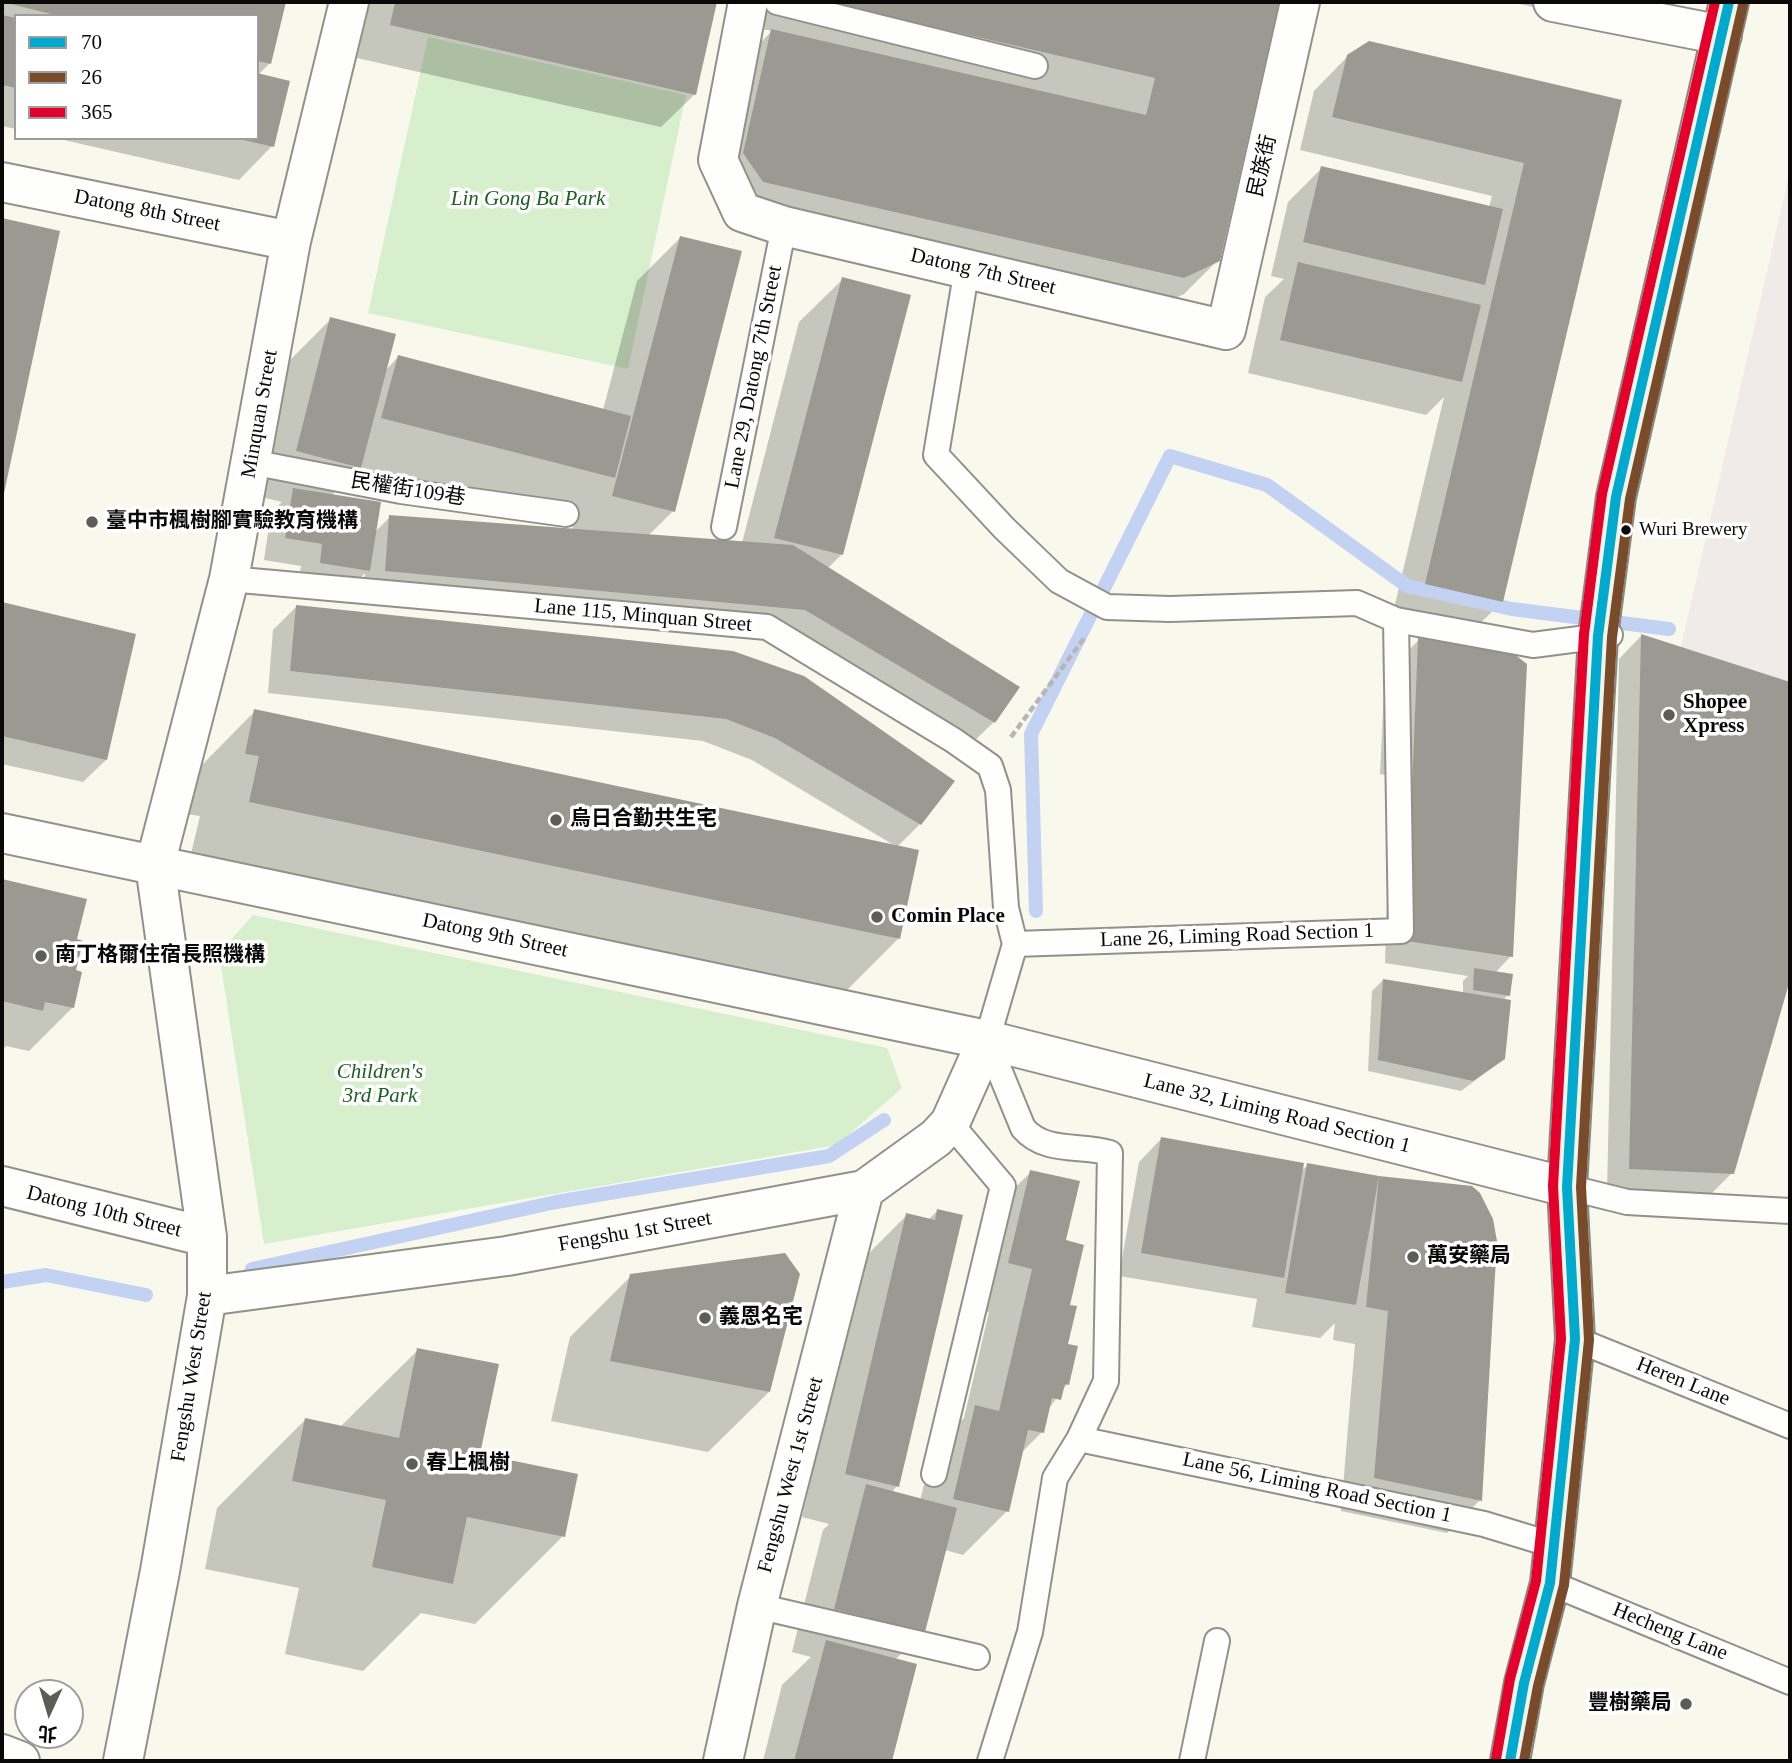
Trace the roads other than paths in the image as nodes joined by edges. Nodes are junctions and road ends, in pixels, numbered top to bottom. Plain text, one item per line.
1 (349, 2) edge
2 (748, 2) edge
3 (777, 2) edge
4 (1300, 2) edge
5 (1552, 2) edge
6 (1726, 18) edge
7 (1035, 66) dead end
8 (2, 182) edge
9 (784, 226) junction
10 (291, 241) junction
11 (967, 268) junction
12 (1226, 330) joint
13 (251, 462) junction
14 (566, 514) dead end
15 (724, 527) dead end
16 (229, 579) junction
17 (1396, 620) junction
18 (1604, 636) junction
19 (2, 833) edge
20 (155, 865) junction
21 (1015, 944) junction
22 (987, 1040) junction
23 (950, 1123) junction
24 (2, 1186) edge
25 (1567, 1187) junction
26 (864, 1190) junction
27 (1790, 1211) edge
28 (207, 1237) junction
29 (207, 1296) junction
30 (1575, 1339) junction
31 (1790, 1426) edge
32 (1079, 1439) junction
33 (934, 1474) dead end
34 (1553, 1545) junction
35 (1550, 1583) junction
36 (757, 1606) junction
37 (1217, 1641) dead end
38 (977, 1657) dead end
39 (1790, 1682) edge
40 (2, 1754) edge
41 (20, 1761) edge
42 (123, 1761) edge
43 (723, 1761) edge
44 (990, 1761) edge
45 (1192, 1761) edge
46 (1510, 1761) edge

1 - 10 street, Minquan Street
2 - 9 street, Datong 7th Street
3 - 7 lane
4 - 12 street, 民族街
5 - 6 street
6 - 18 main road
8 - 10 street, Datong 8th Street
9 - 11 street, Datong 7th Street
9 - 15 lane, Lane 29, Datong 7th Street
10 - 13 street, Minquan Street
11 - 12 street, Datong 7th Street
11 - 17 lane
13 - 14 lane, 民權街109巷
13 - 16 street, Minquan Street
16 - 20 street, Minquan Street
16 - 21 lane, Lane 115, Minquan Street
17 - 18 lane
17 - 21 lane, Lane 26, Liming Road Section 1
18 - 25 main road
19 - 20 street, Datong 9th Street
20 - 22 street, Datong 9th Street
20 - 28 street, Fengshu West Street
21 - 22 lane
22 - 23 street, Fengshu 1st Street
22 - 25 street, Lane 32, Liming Road Section 1
22 - 32 lane
23 - 26 street, Fengshu 1st Street
23 - 33 lane
24 - 28 street, Datong 10th Street
25 - 27 lane
25 - 30 main road
26 - 29 street, Fengshu 1st Street
26 - 36 street, Fengshu West 1st Street
28 - 29 street, Fengshu West Street
29 - 42 street, Fengshu West Street
30 - 31 lane, Heren Lane
30 - 34 main road
32 - 34 lane, Lane 56, Liming Road Section 1
32 - 44 lane
34 - 35 main road
35 - 39 lane, Hecheng Lane
35 - 46 main road
36 - 38 lane
36 - 43 street, Fengshu West 1st Street
37 - 45 lane
40 - 41 street

